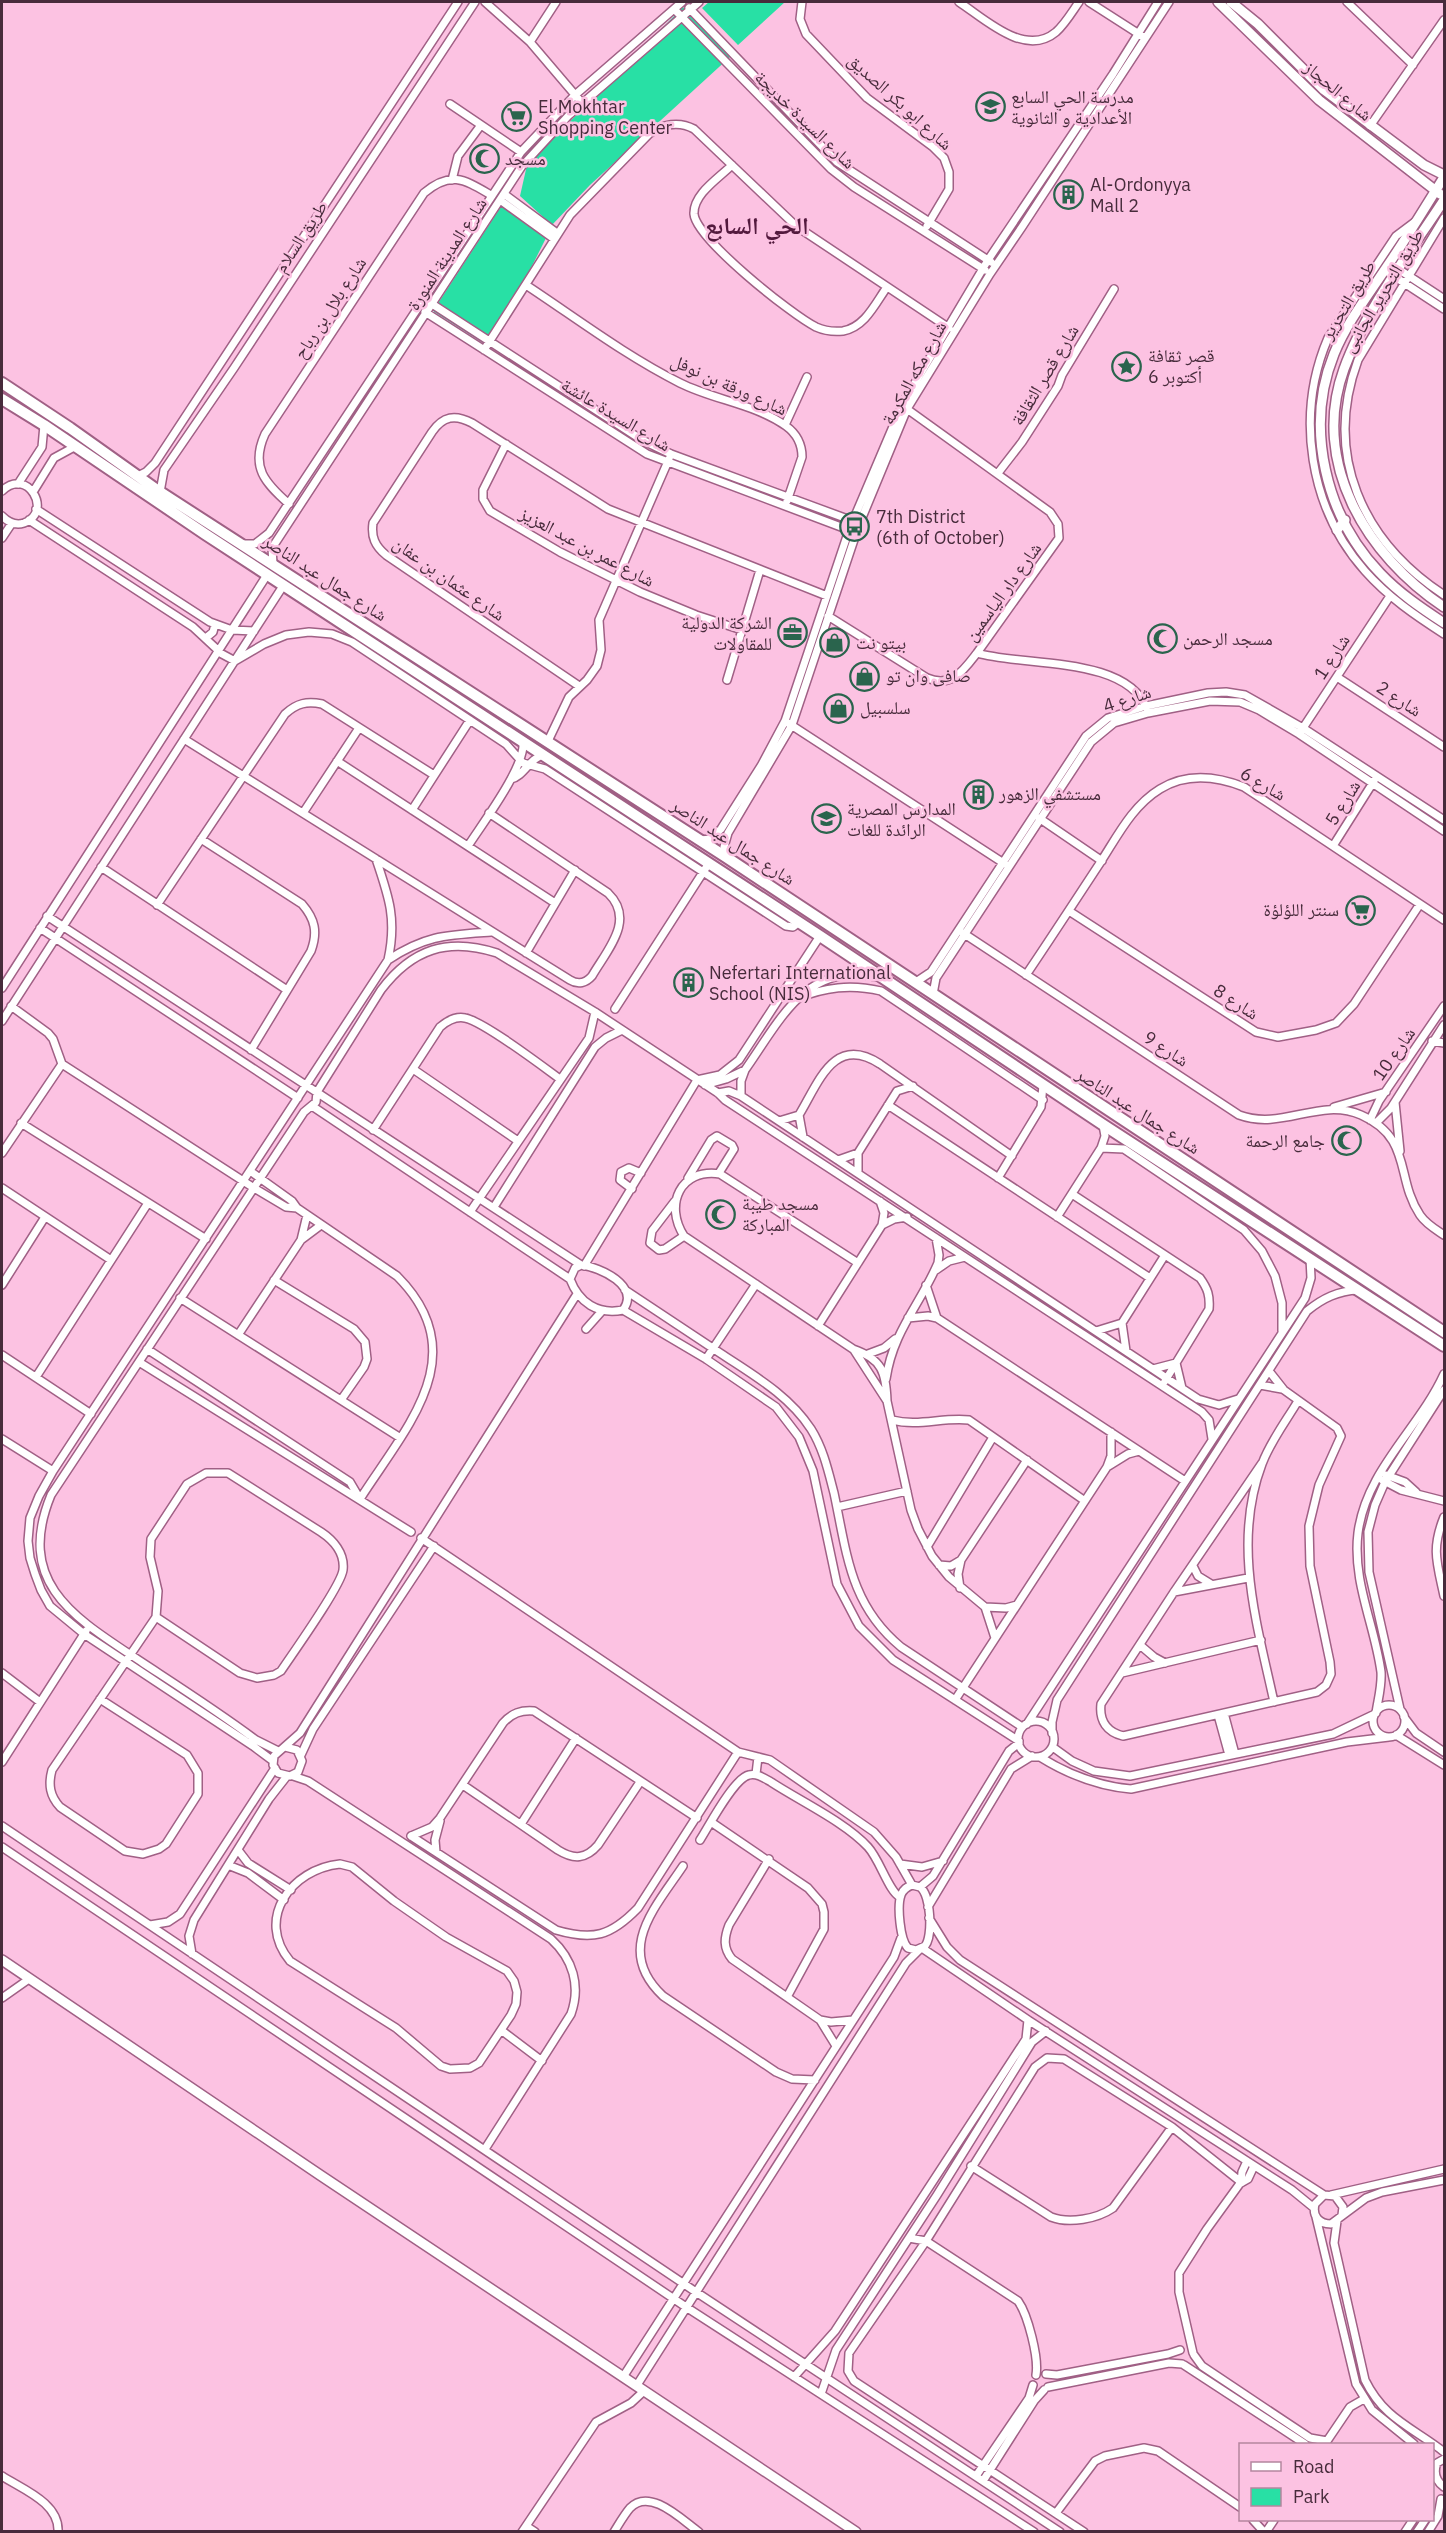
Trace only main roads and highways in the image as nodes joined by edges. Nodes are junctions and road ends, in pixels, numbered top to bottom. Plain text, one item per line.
1 (2, 383) edge
2 (2, 399) edge
3 (411, 654) junction
4 (404, 664) junction
5 (428, 664) junction
6 (422, 676) junction
7 (1188, 1163) junction
8 (1180, 1174) junction
9 (1211, 1178) junction
10 (1204, 1190) junction
11 (1444, 1332) edge
12 (1444, 1346) edge

1 - 3 main road, شارع جمال عبد الناصر
2 - 4 main road, شارع جمال عبد الناصر
3 - 4 main road
3 - 5 main road, شارع جمال عبد الناصر
4 - 6 main road, شارع جمال عبد الناصر
5 - 6 main road
5 - 7 main road, شارع جمال عبد الناصر
6 - 8 main road, شارع جمال عبد الناصر
7 - 8 main road
7 - 9 main road, شارع جمال عبد الناصر
8 - 10 main road, شارع جمال عبد الناصر
9 - 10 main road
9 - 11 main road, شارع جمال عبد الناصر
10 - 12 main road, شارع جمال عبد الناصر

